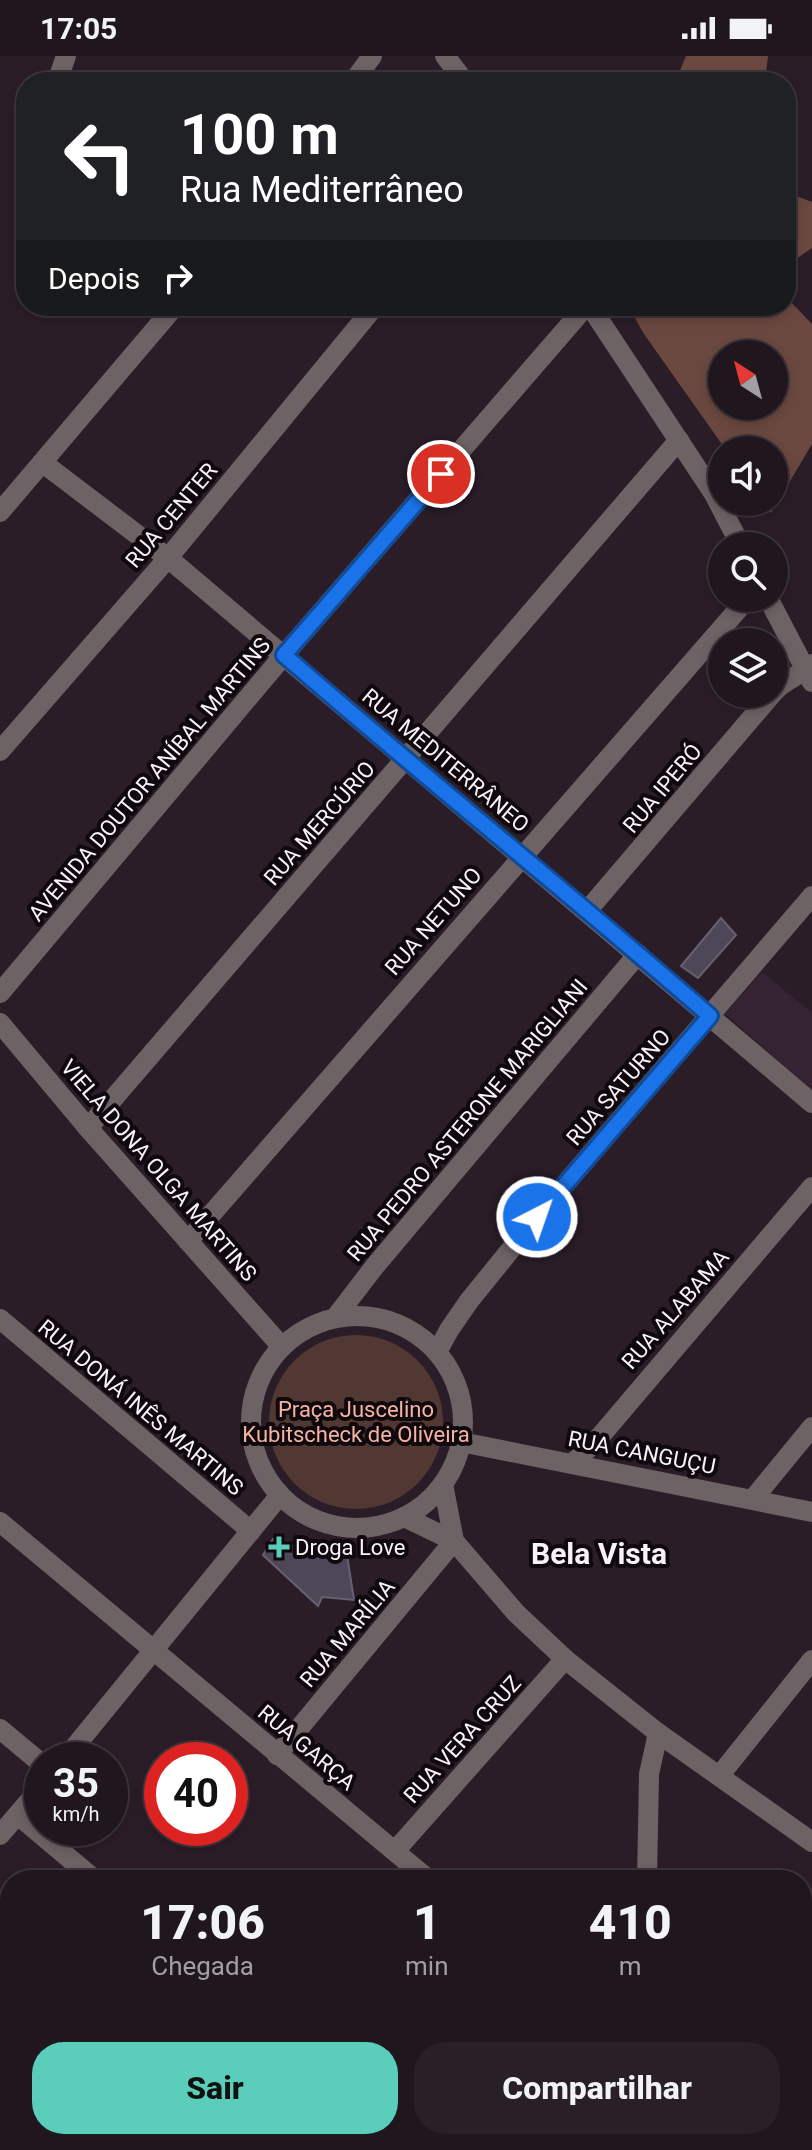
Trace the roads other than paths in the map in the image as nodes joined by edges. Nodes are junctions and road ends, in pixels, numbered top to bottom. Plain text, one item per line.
1 (445, 56) edge
2 (457, 72) edge
3 (167, 316) edge
4 (367, 316) edge
5 (579, 316) edge
6 (595, 316) edge
7 (679, 440) junction
8 (43, 463) junction
9 (0, 512) edge
10 (734, 532) edge
11 (168, 558) junction
12 (736, 612) edge
13 (776, 612) edge
14 (284, 655) junction
15 (810, 672) edge
16 (788, 680) edge
17 (760, 708) edge
18 (0, 751) edge
19 (405, 760) junction
20 (522, 855) junction
21 (812, 896) edge
22 (587, 911) junction
23 (638, 954) junction
24 (0, 993) edge
25 (710, 1016) junction
26 (0, 1023) edge
27 (812, 1103) edge
28 (88, 1128) junction
29 (812, 1187) edge
30 (188, 1241) junction
31 (335, 1318) junction
32 (0, 1319) edge
33 (282, 1347) junction
34 (437, 1352) junction
35 (812, 1427) edge
36 (461, 1442) junction
37 (574, 1462) junction
38 (443, 1484) junction
39 (280, 1495) junction
40 (753, 1499) junction
41 (812, 1512) edge
42 (404, 1517) junction
43 (0, 1522) edge
44 (251, 1531) junction
45 (454, 1541) junction
46 (154, 1652) junction
47 (565, 1659) junction
48 (812, 1660) edge
49 (0, 1729) edge
50 (666, 1738) junction
51 (79, 1742) edge
52 (24, 1749) edge
53 (277, 1755) junction
54 (720, 1775) junction
55 (24, 1808) edge
56 (18, 1815) junction
57 (0, 1835) edge
58 (812, 1842) edge
59 (395, 1851) junction
60 (83, 1870) edge
61 (417, 1870) edge
62 (647, 1870) edge

1 - 2 street
3 - 8 street
4 - 11 street, RUA CENTER
5 - 14 street, AVENIDA DOUTOR ANÍBAL MARTINS
6 - 7 street
7 - 10 street
7 - 19 street, RUA MERCÚRIO
8 - 9 street
8 - 11 street, RUA MEDITERRÂNEO
11 - 14 street, RUA MEDITERRÂNEO
11 - 18 street, RUA CENTER
12 - 20 street, RUA NETUNO
13 - 15 street
14 - 19 street, RUA MEDITERRÂNEO
14 - 24 street, AVENIDA DOUTOR ANÍBAL MARTINS
15 - 16 street, RUA IPERÓ
17 - 22 street, RUA IPERÓ
19 - 20 street, RUA MEDITERRÂNEO
19 - 28 street, RUA MERCÚRIO
20 - 22 street, RUA MEDITERRÂNEO
20 - 30 street, RUA NETUNO
21 - 25 street, RUA SATURNO
22 - 23 street, RUA MEDITERRÂNEO
23 - 25 street, RUA MEDITERRÂNEO
23 - 31 street, RUA PEDRO ASTERONE MARIGLIANI
25 - 27 street, RUA MEDITERRÂNEO
25 - 34 street, RUA SATURNO
26 - 28 street, VIELA DONA OLGA MARTINS
28 - 30 street, VIELA DONA OLGA MARTINS
29 - 37 street, RUA ALABAMA
30 - 33 street, VIELA DONA OLGA MARTINS
31 - 33 street
31 - 34 street
32 - 44 street, RUA DONÁ INÊS MARTINS
33 - 39 street
34 - 36 street
35 - 40 street
36 - 37 street, RUA CANGUÇU
36 - 38 street
37 - 40 street, RUA CANGUÇU
38 - 42 street
38 - 45 street
39 - 42 street
39 - 44 street
40 - 41 street, RUA CANGUÇU
42 - 45 street
43 - 46 street, RUA GARÇA
44 - 46 street
45 - 47 street
45 - 53 street, RUA MARÍLIA
46 - 51 street
46 - 53 street, RUA GARÇA
47 - 50 street
47 - 59 street, RUA VERA CRUZ
48 - 54 street
49 - 52 street
50 - 54 street
50 - 62 street
53 - 59 street, RUA GARÇA
54 - 58 street
55 - 56 street
56 - 57 street
56 - 60 street
59 - 61 street, RUA GARÇA

